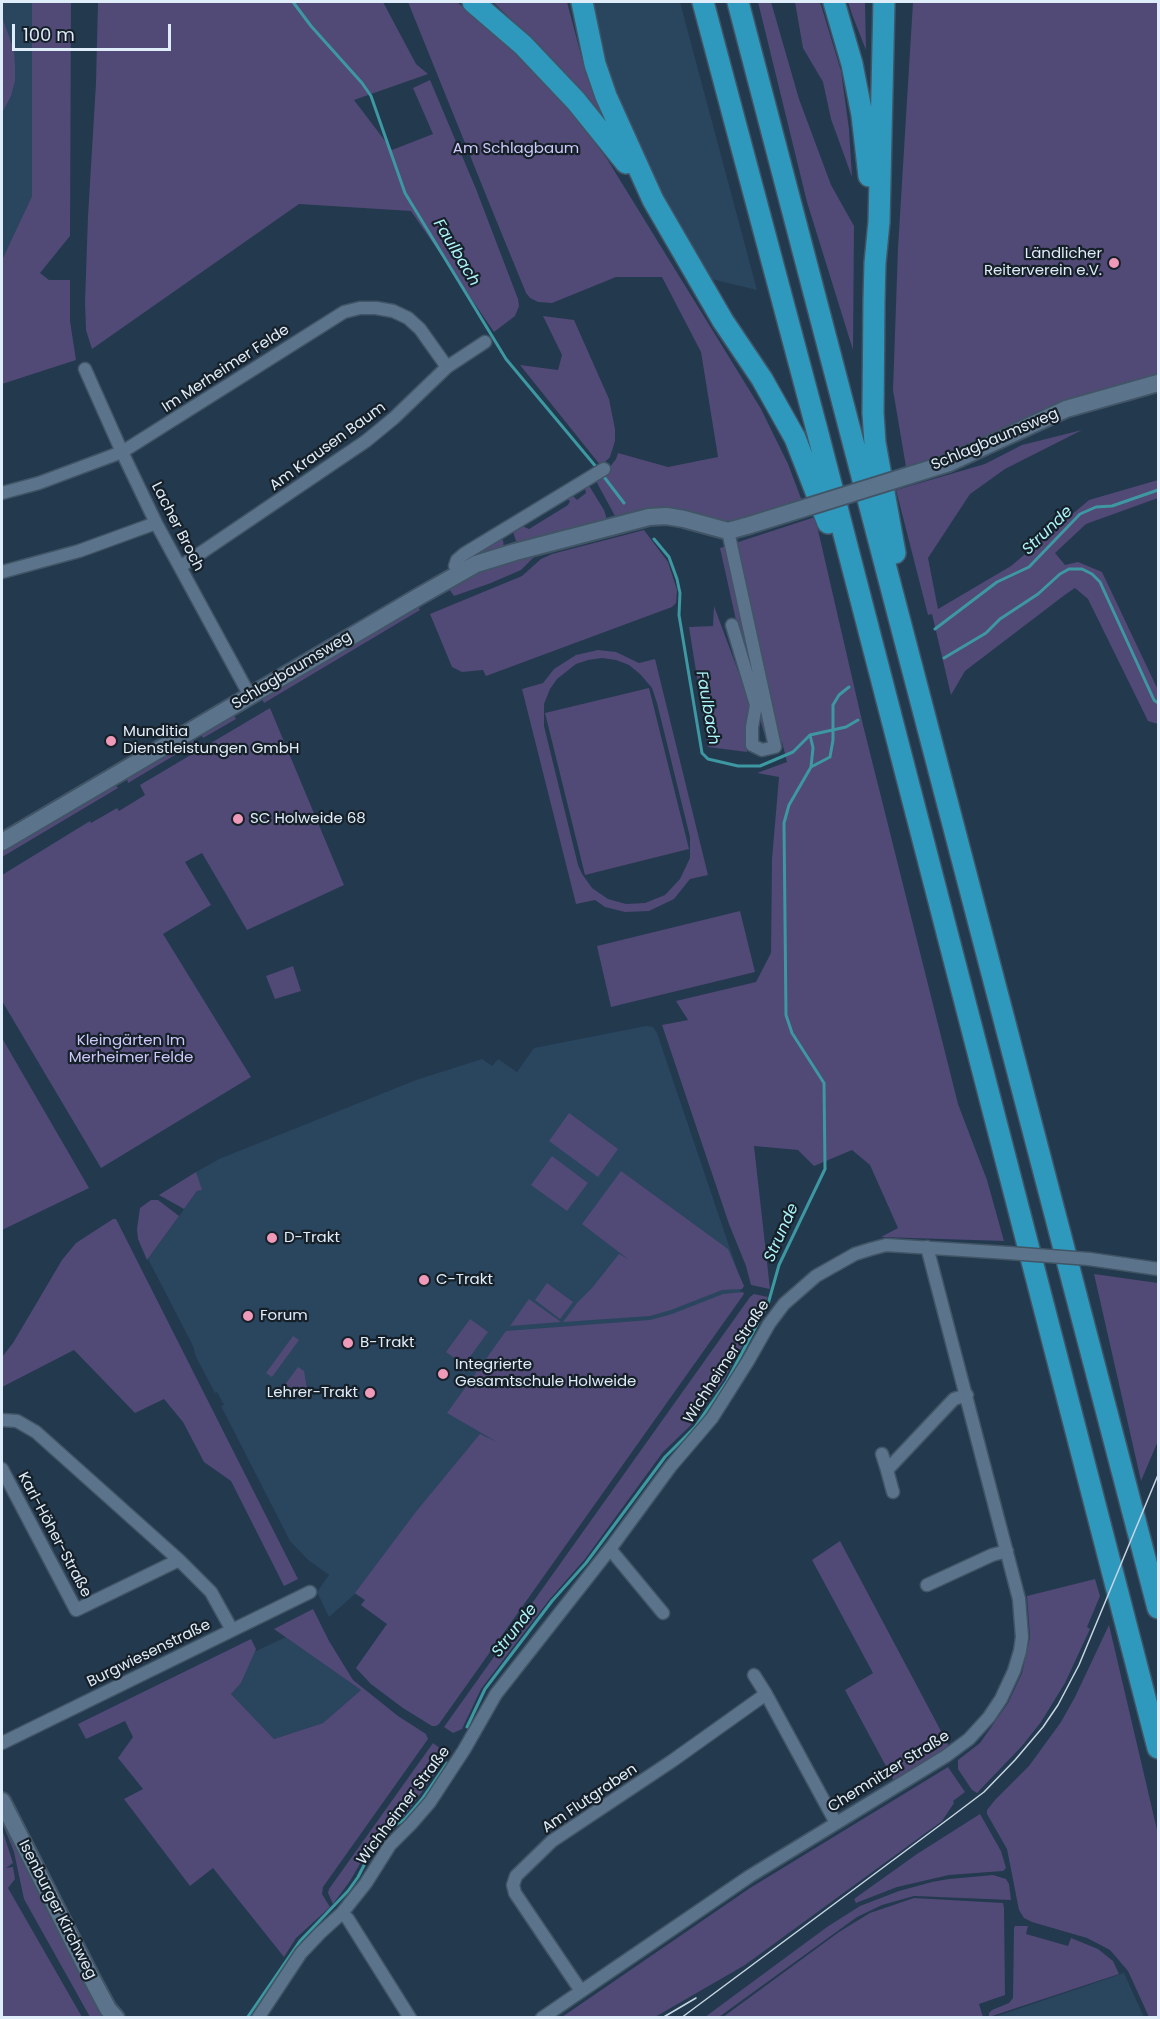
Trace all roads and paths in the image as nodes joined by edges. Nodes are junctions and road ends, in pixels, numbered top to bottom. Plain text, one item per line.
1 (473, 2) edge
2 (582, 2) edge
3 (704, 2) edge
4 (738, 2) edge
5 (834, 2) edge
6 (884, 2) edge
7 (653, 200) junction
8 (875, 263) junction
9 (485, 342) dead end
10 (447, 367) junction
11 (85, 369) dead end
12 (1158, 383) edge
13 (122, 452) junction
14 (600, 472) dead end
15 (2, 493) edge
16 (156, 523) junction
17 (728, 531) junction
18 (180, 567) junction
19 (2, 572) edge
20 (459, 573) junction
21 (863, 613) junction
22 (898, 617) junction
23 (732, 625) dead end
24 (250, 696) junction
25 (2, 842) edge
26 (927, 1247) junction
27 (1158, 1269) edge
28 (967, 1395) junction
29 (2, 1420) edge
30 (882, 1454) dead end
31 (2, 1469) edge
32 (887, 1470) junction
33 (893, 1492) dead end
34 (609, 1549) junction
35 (1007, 1551) junction
36 (179, 1560) junction
37 (927, 1585) dead end
38 (310, 1592) dead end
39 (1158, 1608) edge
40 (663, 1613) dead end
41 (232, 1630) junction
42 (754, 1675) dead end
43 (766, 1694) junction
44 (2, 1743) edge
45 (1158, 1748) edge
46 (2, 1802) edge
47 (836, 1823) junction
48 (342, 1913) junction
49 (581, 1991) junction
50 (116, 2018) edge
51 (258, 2018) edge
52 (410, 2018) edge
53 (542, 2018) edge

1 - 7 highway
2 - 7 highway
3 - 21 highway
4 - 22 highway
5 - 8 highway
6 - 8 highway
7 - 21 highway
8 - 22 highway
9 - 10 street, Am Krausen Baum
10 - 13 street, Im Merheimer Felde
10 - 18 street, Am Krausen Baum
11 - 13 street, Lacher Broch
12 - 17 main road, Schlagbaumsweg, bridge
13 - 15 street, Im Merheimer Felde
13 - 16 street, Lacher Broch
14 - 20 street
16 - 18 street, Lacher Broch
16 - 19 street
17 - 20 main road, Schlagbaumsweg
17 - 23 street
18 - 24 street, Lacher Broch
20 - 24 main road, Schlagbaumsweg
21 - 45 highway
22 - 39 highway
24 - 25 main road, Schlagbaumsweg
26 - 27 street, Wichheimer Straße, bridge
26 - 28 street, Chemnitzer Straße
26 - 34 street, Wichheimer Straße
28 - 32 street
28 - 35 street, Chemnitzer Straße
29 - 36 street
30 - 32 street
31 - 36 street, Karl-Höher-Straße
32 - 33 street
34 - 40 street
34 - 48 street, Wichheimer Straße
35 - 37 street
35 - 47 street, Chemnitzer Straße
36 - 41 street
38 - 41 street, Burgwiesenstraße
41 - 44 street, Burgwiesenstraße
42 - 43 street
43 - 47 street
43 - 49 street, Am Flutgraben
46 - 50 main road, Isenburger Kirchweg
47 - 49 street, Chemnitzer Straße
48 - 51 street, Wichheimer Straße
48 - 52 street
49 - 53 street, Chemnitzer Straße

